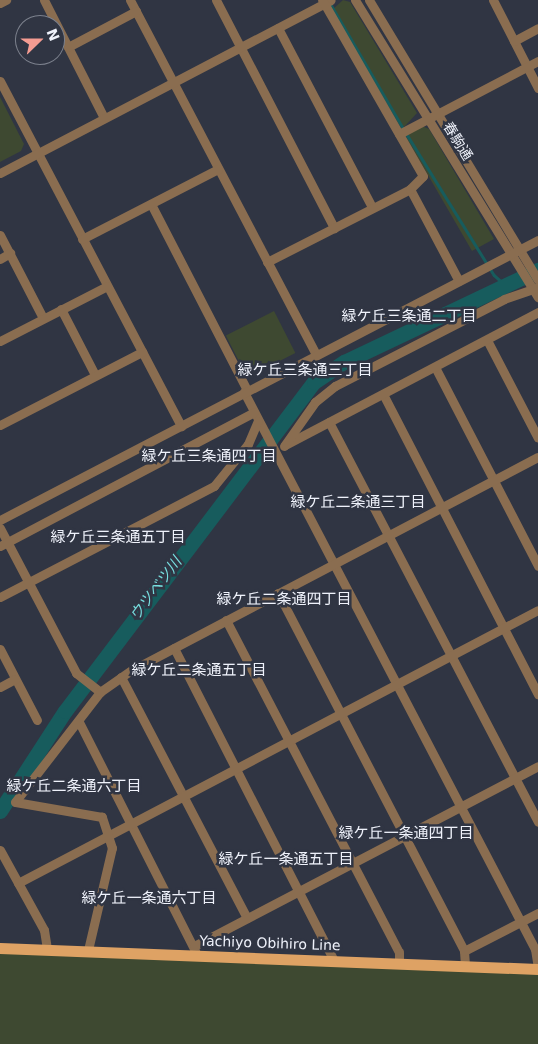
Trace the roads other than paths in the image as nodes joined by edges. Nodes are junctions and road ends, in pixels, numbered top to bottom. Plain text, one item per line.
1 (6, 0) edge
2 (44, 0) edge
3 (130, 0) edge
4 (216, 0) edge
5 (355, 0) edge
6 (369, 0) edge
7 (493, 0) edge
8 (326, 1) edge
9 (0, 3) edge
10 (136, 11) junction
11 (278, 28) junction
12 (538, 28) edge
13 (514, 41) junction
14 (68, 47) junction
15 (241, 47) junction
16 (538, 61) edge
17 (527, 67) junction
18 (0, 80) edge
19 (173, 82) junction
20 (538, 88) edge
21 (439, 114) junction
22 (104, 118) junction
23 (428, 119) junction
24 (399, 134) junction
25 (37, 153) junction
26 (218, 169) junction
27 (0, 173) edge
28 (410, 189) junction
29 (150, 204) junction
30 (372, 207) junction
31 (334, 228) junction
32 (0, 234) edge
33 (82, 238) junction
34 (538, 240) edge
35 (522, 248) junction
36 (10, 253) junction
37 (511, 253) junction
38 (0, 259) edge
39 (267, 262) junction
40 (538, 280) edge
41 (458, 281) junction
42 (107, 286) junction
43 (532, 286) edge
44 (538, 297) edge
45 (61, 309) junction
46 (538, 312) edge
47 (43, 318) junction
48 (487, 340) junction
49 (0, 341) edge
50 (142, 352) junction
51 (316, 355) junction
52 (435, 367) junction
53 (95, 375) junction
54 (246, 391) junction
55 (383, 394) junction
56 (258, 421) junction
57 (329, 422) junction
58 (0, 425) edge
59 (181, 426) junction
60 (538, 438) edge
61 (284, 446) junction
62 (274, 450) junction
63 (538, 457) edge
64 (493, 481) junction
65 (441, 508) junction
66 (0, 520) edge
67 (0, 528) edge
68 (388, 536) junction
69 (4, 544) edge
70 (333, 565) junction
71 (538, 566) edge
72 (29, 583) junction
73 (278, 593) junction
74 (0, 597) edge
75 (538, 610) edge
76 (226, 620) junction
77 (504, 628) junction
78 (174, 648) junction
79 (0, 649) edge
80 (451, 657) junction
81 (121, 677) junction
82 (15, 679) junction
83 (396, 685) junction
84 (0, 687) edge
85 (98, 691) junction
86 (538, 694) edge
87 (342, 712) junction
88 (37, 720) dead end
89 (78, 722) junction
90 (289, 741) junction
91 (538, 766) edge
92 (236, 768) junction
93 (515, 778) junction
94 (184, 795) junction
95 (459, 807) junction
96 (538, 822) edge
97 (130, 824) junction
98 (109, 835) junction
99 (405, 835) junction
100 (0, 850) edge
101 (353, 863) junction
102 (18, 883) junction
103 (300, 891) junction
104 (538, 913) edge
105 (247, 918) junction
106 (520, 922) junction
107 (0, 948) edge
108 (46, 949) junction
109 (88, 950) junction
110 (195, 951) junction
111 (464, 951) junction
112 (334, 961) junction
113 (399, 964) junction
114 (465, 966) junction
115 (538, 968) edge

1 - 9 street
2 - 14 street
3 - 10 street
4 - 15 street
5 - 23 street, 春駒通
6 - 21 street, 春駒通
7 - 13 street
8 - 11 street
8 - 24 street
10 - 14 street
10 - 19 street
11 - 15 street
11 - 30 street
12 - 13 street
13 - 17 street
14 - 22 street
15 - 19 street
15 - 31 street
16 - 17 street
17 - 20 street
17 - 21 street
18 - 25 street
19 - 22 street
19 - 26 street
21 - 23 street
21 - 35 street, 春駒通
22 - 25 street
23 - 24 street
23 - 37 street, 春駒通
24 - 28 street
25 - 27 street
25 - 33 street
26 - 29 street
26 - 39 street
28 - 30 street
28 - 41 street
29 - 33 street
29 - 54 street
30 - 31 street
31 - 39 street
32 - 36 street
33 - 42 street
34 - 35 street
35 - 37 street
35 - 40 street, 春駒通
36 - 38 street
36 - 47 street
37 - 41 street
37 - 43 street, 春駒通
39 - 51 street
41 - 51 street
42 - 45 street
42 - 50 street
43 - 44 street, 春駒通
43 - 61 street
45 - 47 street
45 - 53 street
46 - 48 street
47 - 49 street
48 - 52 street
48 - 60 street
50 - 53 street
50 - 59 street
51 - 54 street
52 - 55 street
52 - 64 street
53 - 58 street
54 - 56 street
54 - 59 street
55 - 57 street
55 - 65 street
56 - 62 street
56 - 69 street
56 - 72 street
57 - 61 street
57 - 68 street
59 - 66 street
61 - 62 street
62 - 70 street
63 - 64 street
64 - 65 street
64 - 71 street
65 - 68 street
65 - 77 street
67 - 69 street
68 - 70 street
68 - 80 street
69 - 72 street
70 - 73 street
70 - 83 street
72 - 74 street
72 - 85 street
73 - 76 street
73 - 87 street
75 - 77 street
76 - 78 street
76 - 90 street
77 - 80 street
77 - 86 street
78 - 81 street
78 - 92 street
79 - 82 street
80 - 83 street
80 - 93 street
81 - 85 street
81 - 94 street
82 - 84 street
82 - 88 street
83 - 87 street
83 - 95 street
85 - 89 street
87 - 90 street
87 - 99 street
89 - 97 street
89 - 98 street
90 - 92 street
90 - 101 street
91 - 93 street
92 - 94 street
92 - 103 street
93 - 95 street
93 - 96 street
94 - 97 street
94 - 105 street
95 - 99 street
95 - 106 street
97 - 98 street
97 - 110 street
98 - 102 street
98 - 109 street
99 - 101 street
99 - 111 street
100 - 102 street
101 - 103 street
101 - 113 street
102 - 108 street
103 - 105 street
103 - 112 street
104 - 106 street
105 - 110 street
106 - 111 street
106 - 115 street
107 - 108 main road, Yachiyo Obihiro Line
108 - 109 main road, Yachiyo Obihiro Line
109 - 110 main road, Yachiyo Obihiro Line
110 - 112 main road, Yachiyo Obihiro Line
111 - 114 street
112 - 113 main road, Yachiyo Obihiro Line
113 - 114 main road, Yachiyo Obihiro Line
114 - 115 main road, Yachiyo Obihiro Line

